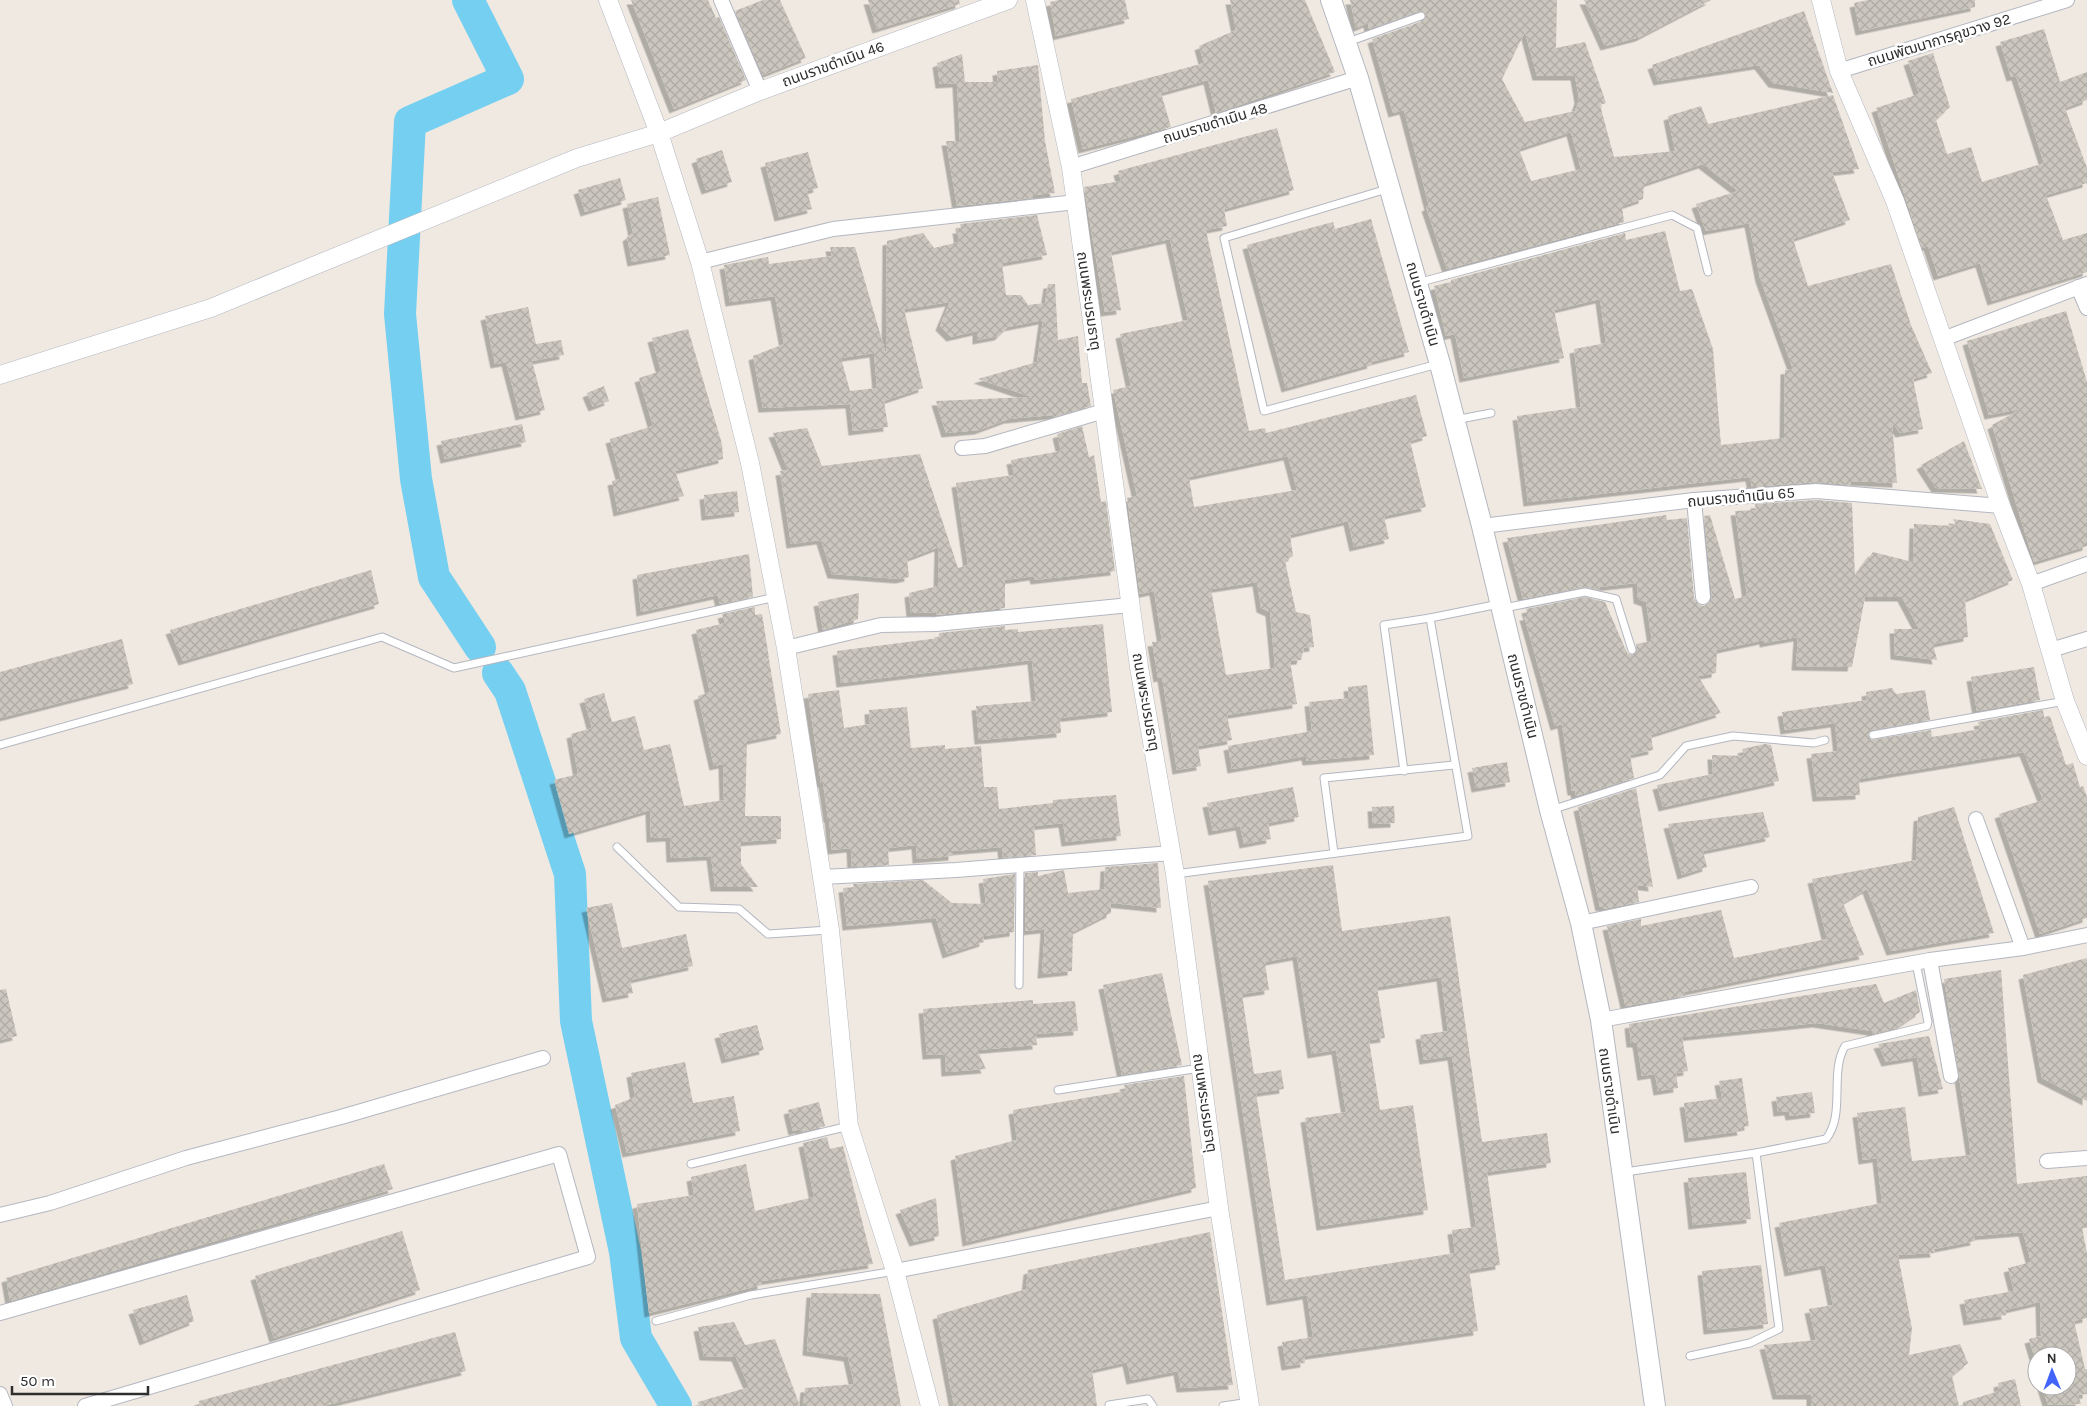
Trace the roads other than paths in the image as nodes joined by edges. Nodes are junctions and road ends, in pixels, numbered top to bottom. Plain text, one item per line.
1 (608, 0) edge
2 (721, 0) edge
3 (1008, 0) edge
4 (1035, 0) edge
5 (1331, 0) edge
6 (1821, 0) edge
7 (2067, 0) edge
8 (1421, 16) dead end
9 (1346, 43) junction
10 (1839, 71) junction
11 (1358, 78) junction
12 (760, 91) junction
13 (659, 133) junction
14 (1071, 167) junction
15 (1390, 189) junction
16 (1076, 202) junction
17 (700, 262) junction
18 (1708, 272) dead end
19 (1417, 283) junction
20 (2083, 286) edge
21 (2087, 308) edge
22 (1943, 339) junction
23 (1440, 364) junction
24 (0, 375) edge
25 (1104, 412) junction
26 (1490, 413) dead end
27 (1454, 420) junction
28 (962, 448) dead end
29 (1694, 500) junction
30 (2001, 506) junction
31 (1482, 526) junction
32 (2087, 564) edge
33 (2031, 584) junction
34 (776, 597) junction
35 (1703, 597) dead end
36 (1130, 606) junction
37 (1500, 606) junction
38 (1430, 618) junction
39 (2087, 639) edge
40 (786, 648) junction
41 (1632, 650) dead end
42 (2050, 650) junction
43 (2066, 701) junction
44 (1873, 735) dead end
45 (1825, 740) dead end
46 (0, 745) edge
47 (2087, 756) edge
48 (1454, 765) junction
49 (1404, 771) junction
50 (1550, 810) junction
51 (1976, 819) dead end
52 (617, 847) dead end
53 (1172, 853) junction
54 (1334, 853) junction
55 (1020, 864) junction
56 (1175, 874) junction
57 (822, 877) junction
58 (1751, 887) dead end
59 (1581, 923) junction
60 (830, 930) junction
61 (2087, 936) edge
62 (2023, 948) junction
63 (1923, 962) junction
64 (1019, 985) dead end
65 (1601, 1020) junction
66 (542, 1058) dead end
67 (1200, 1068) junction
68 (1951, 1076) dead end
69 (1058, 1090) dead end
70 (849, 1126) junction
71 (1756, 1153) junction
72 (2087, 1158) edge
73 (2047, 1161) dead end
74 (691, 1164) dead end
75 (1622, 1172) junction
76 (1219, 1208) junction
77 (0, 1215) edge
78 (895, 1271) junction
79 (0, 1313) edge
80 (656, 1321) dead end
81 (1690, 1356) dead end
82 (0, 1394) edge
83 (1250, 1404) edge
84 (1110, 1405) edge
85 (5, 1406) edge
86 (85, 1406) edge
87 (930, 1406) edge
88 (1153, 1406) edge
89 (1223, 1406) edge
90 (1655, 1406) edge

1 - 13 street
2 - 12 street
3 - 12 street, ถนนราขดำเนิน 46
4 - 14 street, ถนนพระบรมธาตุ
5 - 9 main road, ถนนราขดำเนิน
6 - 10 street
7 - 10 street, ถนนพัฒนาการคูขวาง 92
8 - 9 lane
9 - 11 main road, ถนนราขดำเนิน
10 - 22 street
11 - 14 street, ถนนราขดำเนิน 48
11 - 15 main road, ถนนราขดำเนิน
12 - 13 street, ถนนราขดำเนิน 46
13 - 17 street
13 - 24 street, ถนนราขดำเนิน 46
14 - 16 street, ถนนพระบรมธาตุ
15 - 19 main road, ถนนราขดำเนิน
15 - 23 lane
16 - 17 street
16 - 25 street, ถนนพระบรมธาตุ
17 - 34 street
18 - 19 lane
19 - 23 main road, ถนนราขดำเนิน
20 - 21 street
20 - 22 street
22 - 30 street
23 - 27 main road, ถนนราขดำเนิน
25 - 28 street
25 - 36 street, ถนนพระบรมธาตุ
26 - 27 lane
27 - 31 main road, ถนนราขดำเนิน
29 - 30 street, ถนนราขดำเนิน 65
29 - 31 street, ถนนราขดำเนิน 65
29 - 35 street
30 - 33 street
31 - 37 main road, ถนนราขดำเนิน
32 - 33 street
33 - 42 street
34 - 40 street
34 - 46 lane
36 - 40 street
36 - 53 street, ถนนพระบรมธาตุ
37 - 38 lane
37 - 41 lane
37 - 50 main road, ถนนราขดำเนิน
38 - 48 lane
38 - 49 lane
39 - 42 street
40 - 57 street
42 - 43 street
43 - 44 lane
43 - 47 street
45 - 50 lane
48 - 49 lane
48 - 54 lane
49 - 54 lane
50 - 59 main road, ถนนราขดำเนิน
51 - 62 street
52 - 60 lane
53 - 55 street
53 - 56 street, ถนนพระบรมธาตุ
54 - 56 lane
55 - 57 street
55 - 64 lane
56 - 67 street, ถนนพระบรมธาตุ
57 - 60 street
58 - 59 street
59 - 65 main road, ถนนราขดำเนิน
60 - 70 street
61 - 62 street
62 - 63 street
63 - 65 street
63 - 68 street
63 - 71 lane
65 - 75 main road, ถนนราขดำเนิน
66 - 77 street
67 - 69 lane
67 - 76 street, ถนนพระบรมธาตุ
70 - 74 lane
70 - 78 street
71 - 75 lane
71 - 81 lane
72 - 73 street
75 - 90 main road, ถนนราขดำเนิน
76 - 78 street
76 - 83 street, ถนนพระบรมธาตุ
78 - 80 lane
78 - 87 street
79 - 86 street
82 - 85 street
83 - 89 lane
84 - 88 lane

